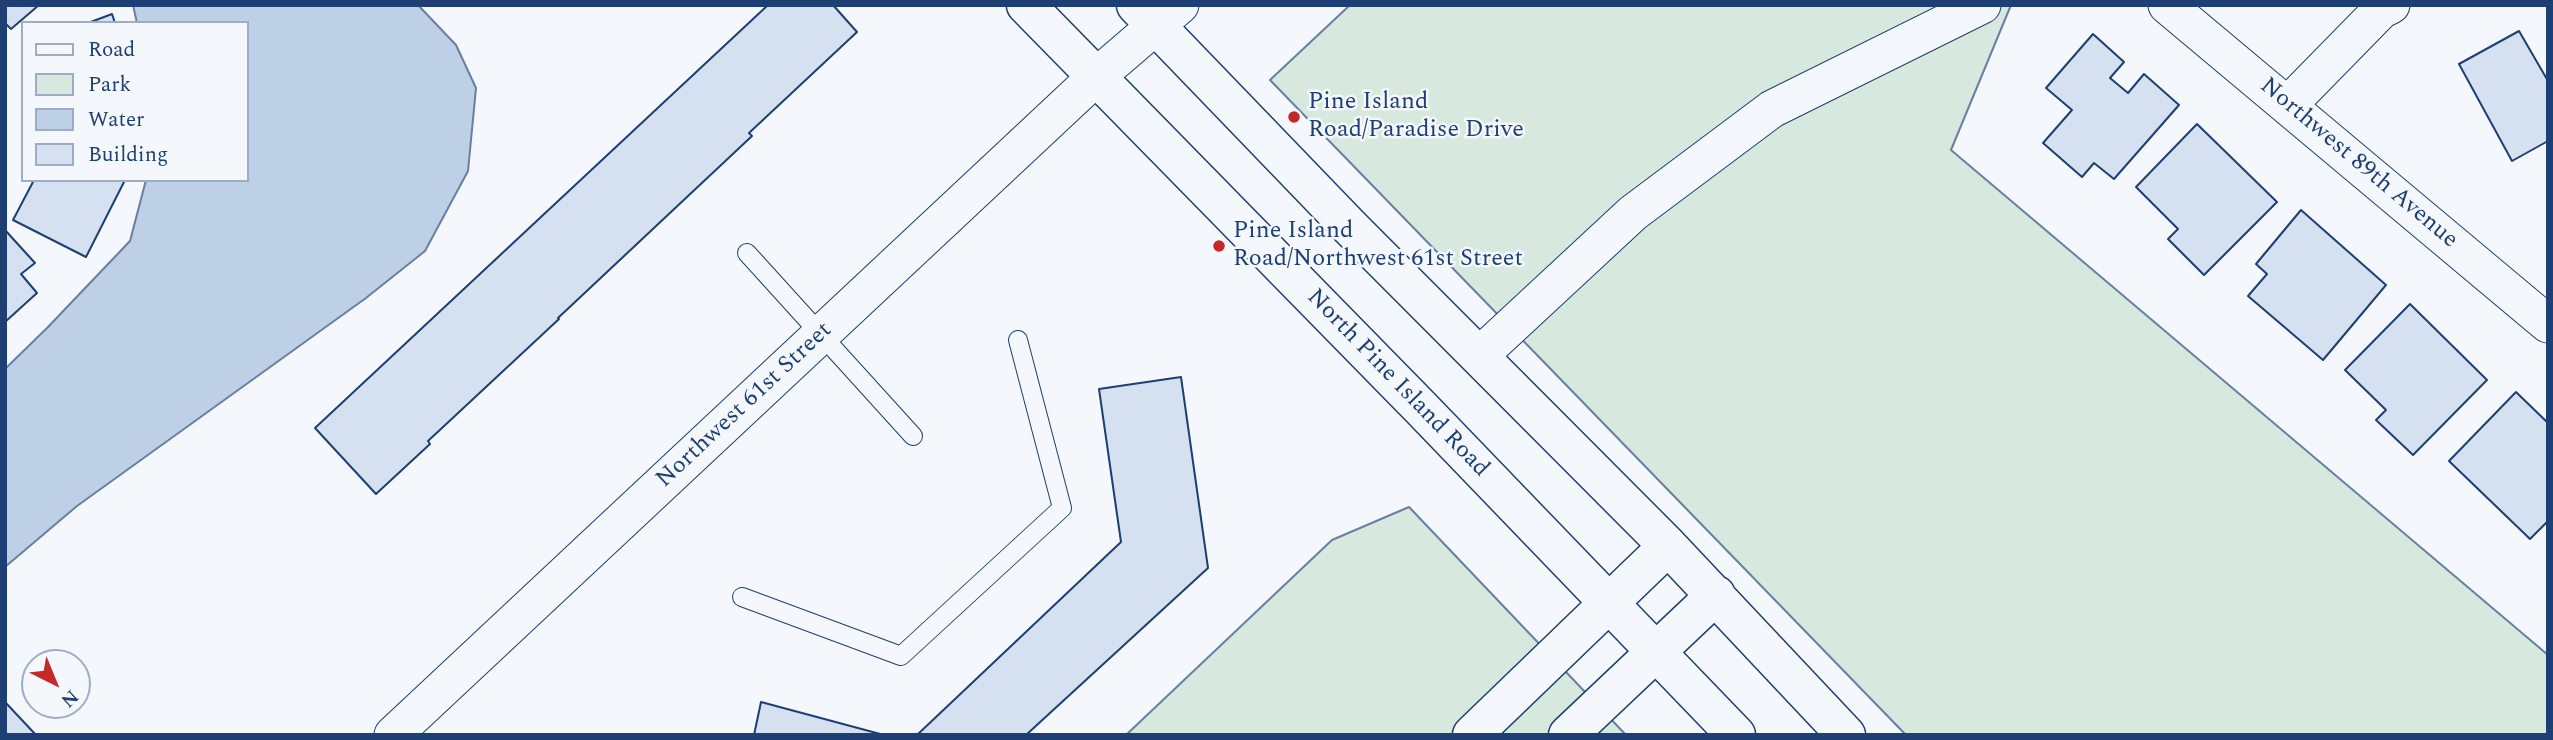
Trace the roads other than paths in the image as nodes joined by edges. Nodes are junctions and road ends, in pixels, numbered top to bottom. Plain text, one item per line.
1 (1026, 5) edge
2 (1982, 5) edge
3 (2167, 5) edge
4 (2391, 5) edge
5 (1158, 12) edge
6 (1096, 77) junction
7 (2288, 105) junction
8 (747, 253) dead end
9 (2548, 324) edge
10 (821, 334) junction
11 (1018, 340) dead end
12 (1479, 356) junction
13 (914, 436) dead end
14 (1668, 546) junction
15 (1716, 595) junction
16 (742, 597) dead end
17 (1608, 603) junction
18 (1656, 652) junction
19 (393, 735) edge
20 (1472, 735) edge
21 (1568, 735) edge
22 (1736, 735) edge
23 (1846, 735) edge

1 - 6 main road, North Pine Island Road
2 - 12 street
3 - 7 street, Northwest 89th Avenue
4 - 7 street
5 - 6 street, Northwest 61st Street
5 - 12 main road
6 - 10 street, Northwest 61st Street
6 - 17 main road, North Pine Island Road
7 - 9 street, Northwest 89th Avenue
8 - 10 lane
10 - 13 lane
10 - 19 street, Northwest 61st Street
11 - 16 lane
12 - 14 main road
14 - 15 main road
14 - 17 main road
15 - 18 main road
15 - 23 main road
17 - 18 main road, North Pine Island Road
17 - 20 main road
18 - 21 main road
18 - 22 main road, North Pine Island Road

